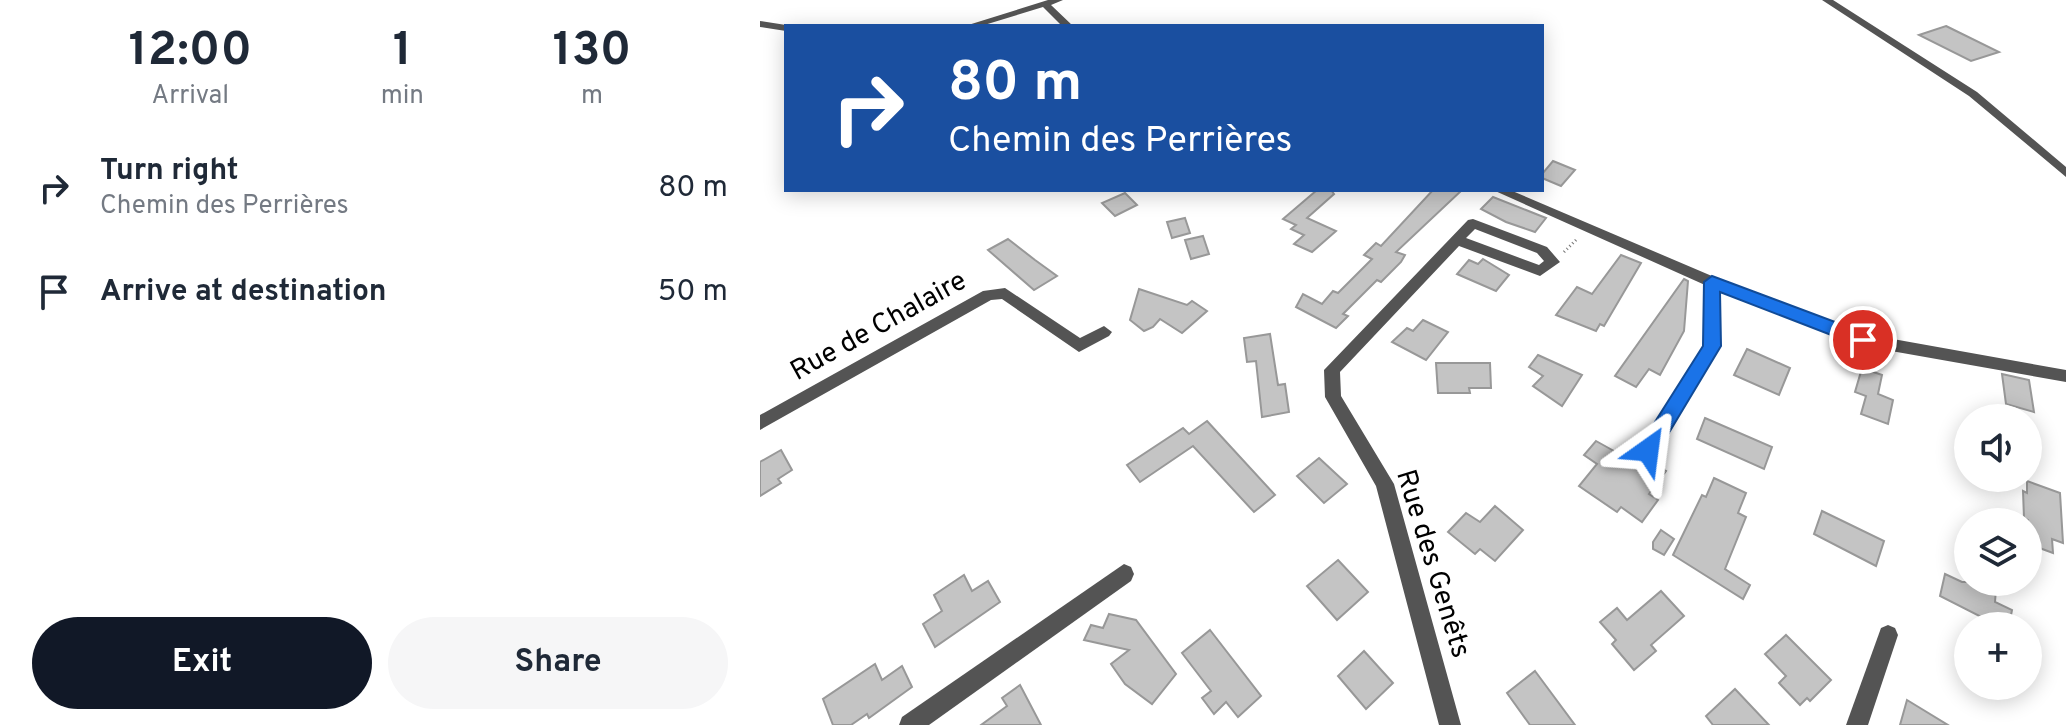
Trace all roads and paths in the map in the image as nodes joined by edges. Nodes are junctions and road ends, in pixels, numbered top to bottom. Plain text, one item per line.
1 (1058, 0) edge
2 (1827, 0) edge
3 (1046, 5) junction
4 (760, 24) edge
5 (977, 24) edge
6 (1066, 24) edge
7 (784, 28) edge
8 (2066, 173) edge
9 (1504, 192) edge
10 (1588, 229) junction
11 (1553, 262) joint
12 (1712, 282) junction
13 (1104, 332) dead end
14 (2066, 376) edge
15 (760, 423) edge
16 (1648, 450) dead end
17 (1124, 574) dead end
18 (1888, 635) dead end
19 (910, 725) edge
20 (1450, 725) edge
21 (1857, 725) edge

1 - 3 street
2 - 8 street
3 - 5 street
3 - 6 street
4 - 7 street
9 - 10 street
10 - 11 path
10 - 12 street
11 - 20 street, Rue des Genêts
12 - 14 street
12 - 16 street
13 - 15 street, Rue de Chalaire
17 - 19 street
18 - 21 street

